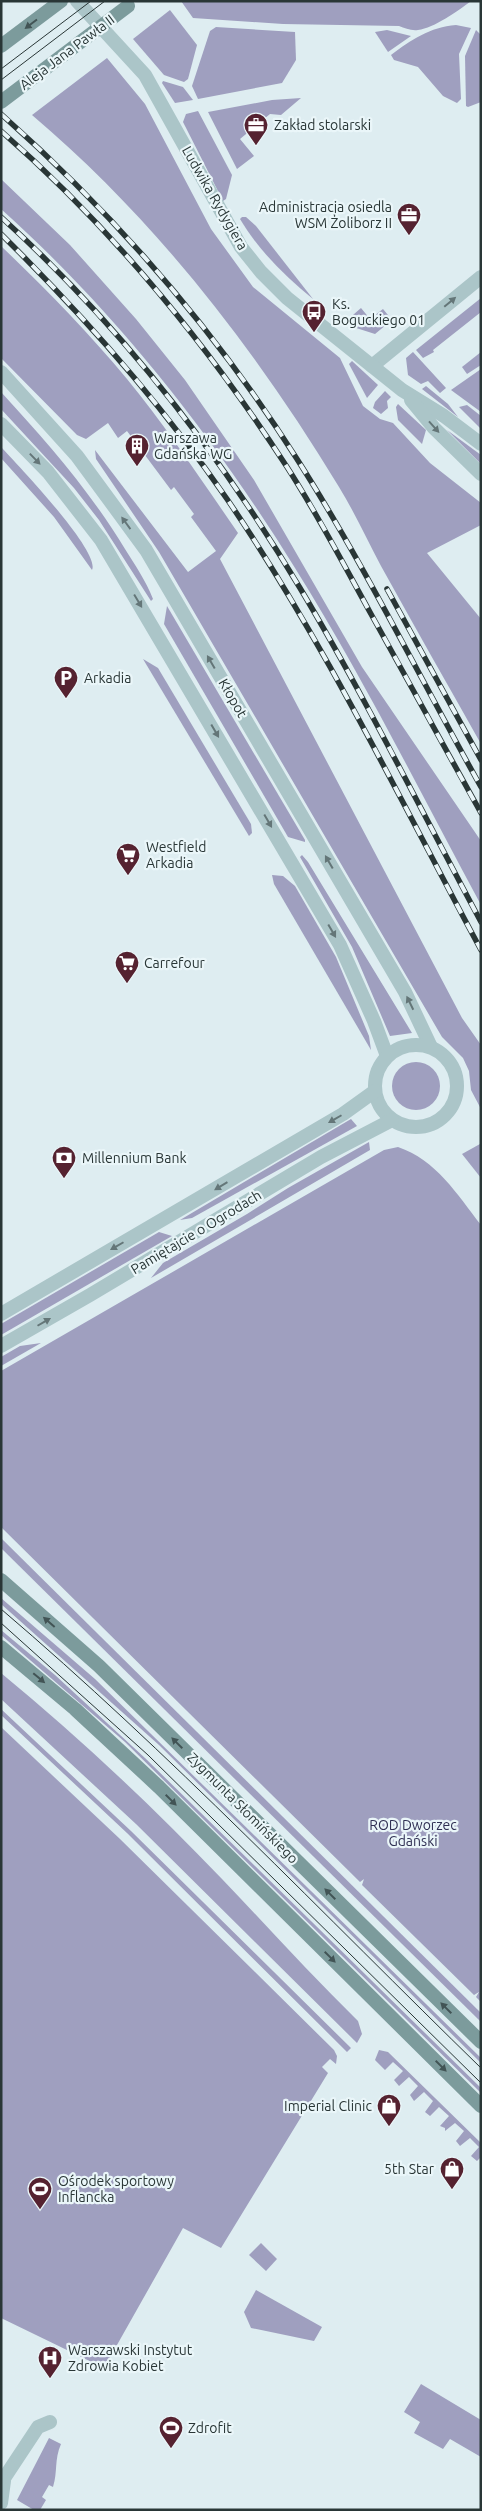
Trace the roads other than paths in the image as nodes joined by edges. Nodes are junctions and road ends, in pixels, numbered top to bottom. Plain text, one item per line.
1 (61, 1) edge
2 (77, 1) edge
3 (131, 3) edge
4 (1, 46) edge
5 (1, 102) edge
6 (481, 277) edge
7 (372, 366) junction
8 (1, 372) edge
9 (402, 390) junction
10 (1, 424) edge
11 (481, 444) edge
12 (481, 474) edge
13 (431, 1047) junction
14 (386, 1056) junction
15 (374, 1091) junction
16 (392, 1120) junction
17 (1, 1314) edge
18 (1, 1346) edge
19 (1, 1580) edge
20 (1, 1647) edge
21 (481, 2042) edge
22 (481, 2106) edge
23 (50, 2422) dead end
24 (2, 2482) edge
25 (1, 2502) edge

1 -> 4 main road
2 - 7 street, Ludwika Rydygiera
3 - 5 main road, Aleja Jana Pawła II, bridge
7 -> 6 street
7 - 9 street, Ludwika Rydygiera
13 -> 8 street, Kłopot
9 - 11 street, Ludwika Rydygiera
9 -> 12 street, Ludwika Rydygiera
10 -> 14 street
13 - 14 street
13 - 16 street
14 - 15 street
15 - 16 street
15 -> 17 street, Pamiętajcie o Ogrodach
18 -> 16 street, Pamiętajcie o Ogrodach
21 -> 19 main road, Zygmunta Słomińskiego
20 -> 22 main road
23 - 24 street
24 - 25 street

